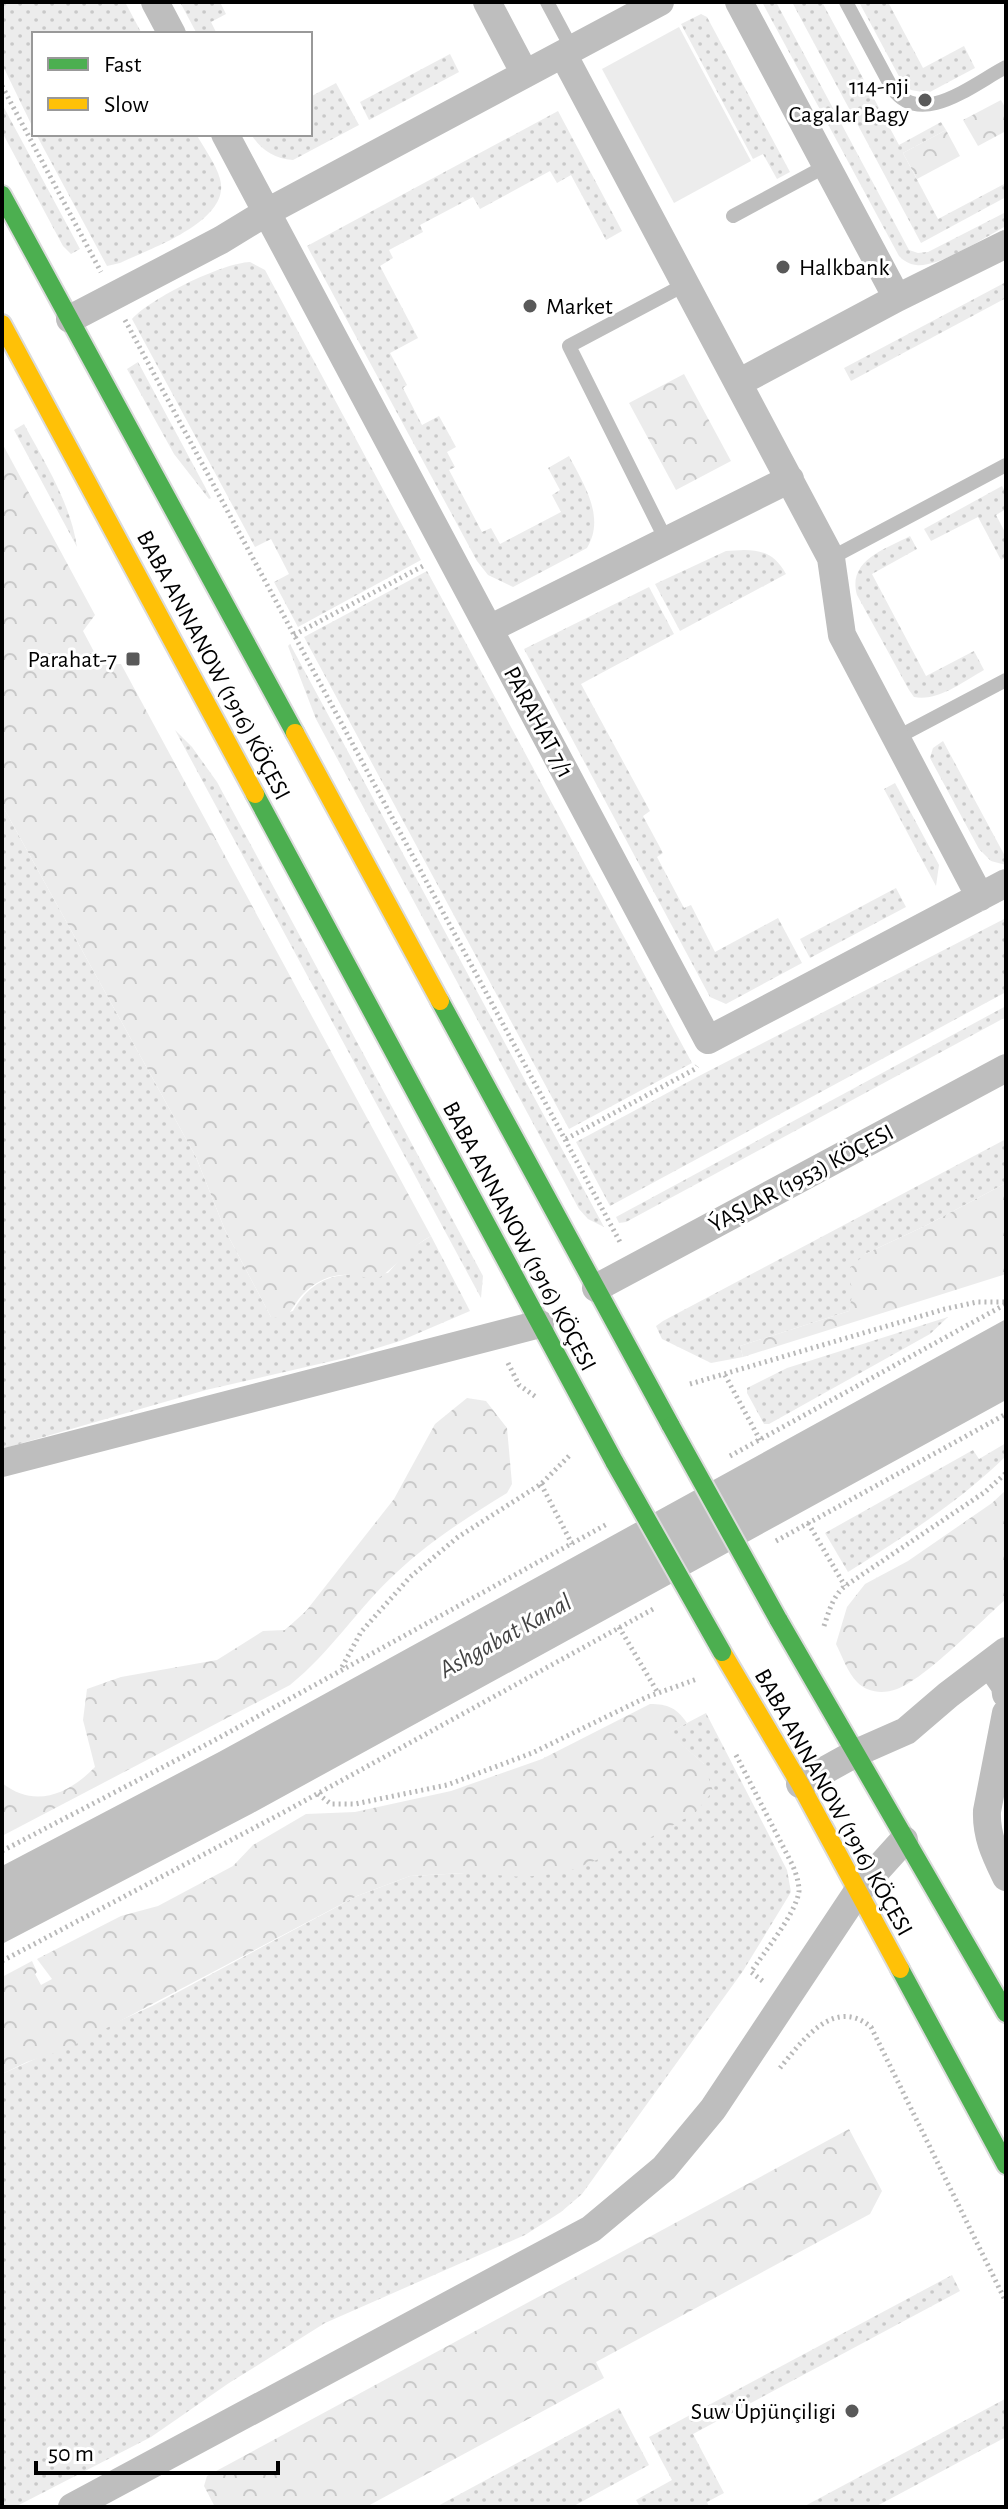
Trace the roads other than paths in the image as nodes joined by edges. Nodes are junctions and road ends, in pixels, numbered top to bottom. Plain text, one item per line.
1 (155, 2) edge
2 (487, 2) edge
3 (547, 2) edge
4 (660, 2) edge
5 (739, 2) edge
6 (846, 2) edge
7 (171, 32) edge
8 (567, 52) junction
9 (1006, 67) edge
10 (525, 74) junction
11 (226, 136) edge
12 (826, 166) junction
13 (2, 195) edge
14 (267, 212) junction
15 (733, 216) dead end
16 (1006, 244) edge
17 (686, 284) junction
18 (897, 298) junction
19 (70, 319) junction
20 (2, 324) edge
21 (738, 383) junction
22 (1006, 465) edge
23 (790, 479) junction
24 (666, 540) junction
25 (831, 558) junction
26 (489, 629) junction
27 (1006, 680) edge
28 (896, 738) junction
29 (1006, 883) edge
30 (980, 897) junction
31 (1006, 1068) edge
32 (596, 1288) junction
33 (540, 1324) junction
34 (2, 1463) edge
35 (998, 1658) edge
36 (1006, 1694) edge
37 (1006, 1713) edge
38 (856, 1753) junction
39 (800, 1784) junction
40 (904, 1840) junction
41 (1006, 1877) edge
42 (858, 1891) junction
43 (1006, 2013) edge
44 (1006, 2165) edge
45 (72, 2507) edge

1 - 7 street
2 - 10 street
3 - 8 lane
4 - 8 street
5 - 12 street
6 - 9 lane
8 - 10 street
8 - 17 street
10 - 14 street
11 - 14 street, PARAHAT 7/1
12 - 15 lane
12 - 18 street
13 - 19 main road, BABA ANNANOW (1916) KÖÇESI
14 - 19 street
14 - 26 street, PARAHAT 7/1
16 - 18 street
17 - 21 street
17 - 24 lane
18 - 21 street
19 - 32 main road, BABA ANNANOW (1916) KÖÇESI
20 - 33 main road, BABA ANNANOW (1916) KÖÇESI
21 - 23 street
22 - 25 lane
23 - 24 street
23 - 25 street
24 - 26 street
25 - 28 street
26 - 30 street, PARAHAT 7/1
27 - 28 lane
28 - 30 street
29 - 30 street, PARAHAT 7/1
31 - 32 street, ÝAŞLAR (1953) KÖÇESI
32 - 38 main road, BABA ANNANOW (1916) KÖÇESI, bridge
33 - 34 street
33 - 39 main road, BABA ANNANOW (1916) KÖÇESI, bridge
35 - 36 street
35 - 38 street
37 - 41 street
38 - 39 street
38 - 40 main road, BABA ANNANOW (1916) KÖÇESI
39 - 42 main road, BABA ANNANOW (1916) KÖÇESI
40 - 42 street
40 - 43 main road, BABA ANNANOW (1916) KÖÇESI
42 - 44 main road, BABA ANNANOW (1916) KÖÇESI
42 - 45 street

